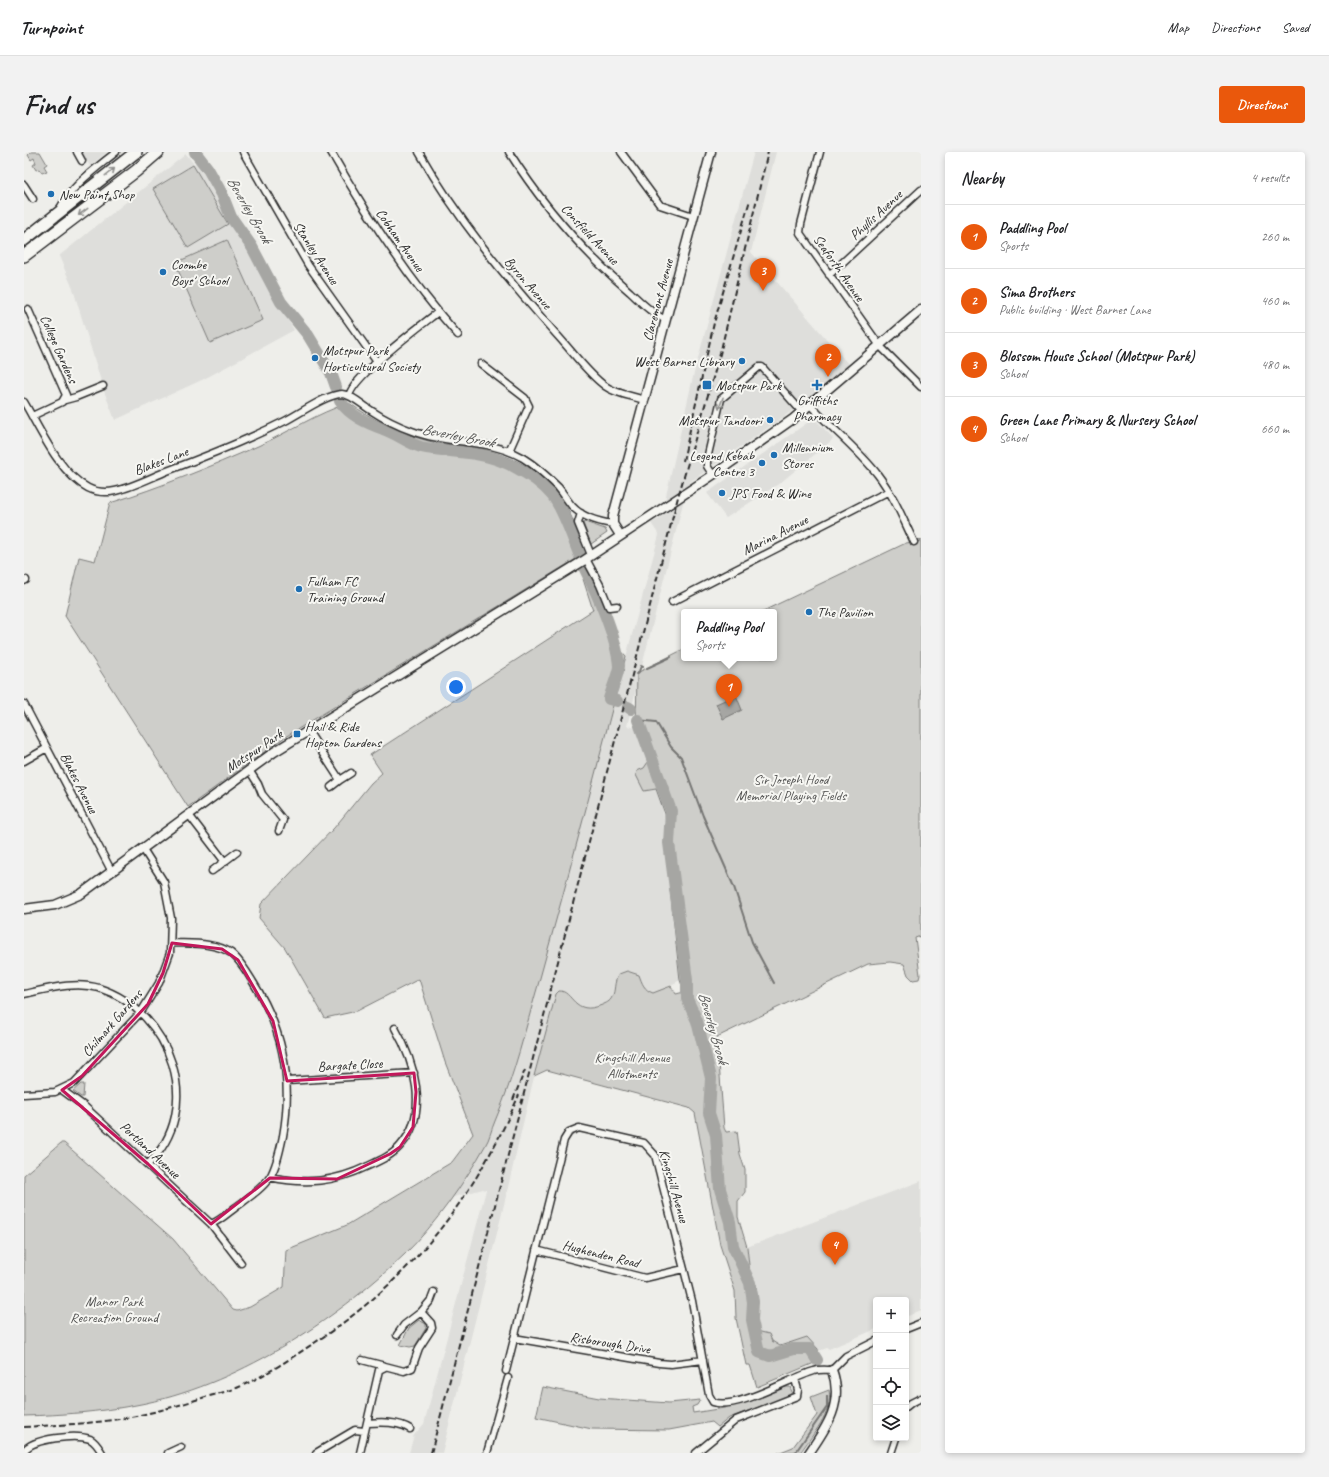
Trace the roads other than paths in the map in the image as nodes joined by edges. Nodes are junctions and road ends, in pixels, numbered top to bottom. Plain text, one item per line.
1 (76, 152) edge
2 (116, 152) edge
3 (136, 152) edge
4 (158, 152) edge
5 (168, 152) edge
6 (243, 152) edge
7 (330, 152) edge
8 (419, 152) edge
9 (508, 152) edge
10 (711, 152) edge
11 (820, 152) edge
12 (624, 153) edge
13 (82, 161) dead end
14 (136, 171) junction
15 (24, 185) edge
16 (921, 190) edge
17 (33, 199) dead end
18 (58, 213) junction
19 (693, 216) junction
20 (24, 240) edge
21 (27, 255) edge
22 (829, 275) junction
23 (28, 309) dead end
24 (921, 310) edge
25 (438, 312) junction
26 (666, 320) junction
27 (458, 335) dead end
28 (880, 346) junction
29 (377, 362) junction
30 (481, 364) dead end
31 (103, 386) dead end
32 (921, 386) edge
33 (349, 396) junction
34 (65, 400) junction
35 (645, 400) junction
36 (24, 402) edge
37 (810, 405) junction
38 (802, 412) junction
39 (32, 416) junction
40 (509, 451) junction
41 (713, 475) junction
42 (889, 491) junction
43 (581, 513) junction
44 (613, 524) junction
45 (620, 535) junction
46 (914, 542) dead end
47 (587, 558) junction
48 (672, 602) dead end
49 (617, 606) dead end
50 (24, 704) edge
51 (308, 731) junction
52 (47, 748) junction
53 (24, 761) edge
54 (248, 770) junction
55 (351, 773) dead end
56 (340, 780) junction
57 (331, 787) dead end
58 (189, 815) junction
59 (279, 831) dead end
60 (143, 849) junction
61 (237, 852) dead end
62 (225, 862) junction
63 (212, 871) dead end
64 (112, 872) junction
65 (24, 909) edge
66 (172, 943) junction
67 (24, 994) edge
68 (141, 1012) junction
69 (395, 1028) dead end
70 (414, 1073) junction
71 (287, 1081) junction
72 (62, 1090) junction
73 (24, 1094) edge
74 (148, 1164) junction
75 (270, 1177) junction
76 (211, 1224) junction
77 (536, 1250) junction
78 (241, 1263) dead end
79 (684, 1269) junction
80 (434, 1292) dead end
81 (420, 1312) junction
82 (921, 1323) edge
83 (909, 1328) edge
84 (397, 1334) dead end
85 (514, 1338) junction
86 (873, 1342) edge
87 (362, 1360) dead end
88 (703, 1360) junction
89 (384, 1367) junction
90 (832, 1370) junction
91 (506, 1371) dead end
92 (508, 1378) dead end
93 (795, 1379) junction
94 (921, 1398) edge
95 (908, 1405) edge
96 (367, 1423) junction
97 (410, 1429) dead end
98 (364, 1431) junction
99 (895, 1441) edge
100 (181, 1447) dead end
101 (24, 1451) edge
102 (812, 1452) edge
103 (102, 1453) edge
104 (168, 1453) edge
105 (316, 1453) edge
106 (360, 1453) edge
107 (487, 1453) edge
108 (696, 1453) edge
109 (891, 1453) edge

1 - 13 street
2 - 18 street
18 -> 3 highway
4 - 14 highway
5 - 14 highway
6 - 29 street, Stanley Avenue
7 - 25 street, Cobham Avenue
8 - 35 street, Byron Avenue
9 - 26 street, Consfield Avenue
10 - 19 street, Claremont Avenue
11 - 22 street, Seaforth Avenue
12 - 19 street
14 -> 21 highway
15 - 17 street
16 - 22 street, Phyllis Avenue
18 - 20 highway
19 - 26 street, Claremont Avenue
22 - 28 street, Seaforth Avenue
23 - 34 street, College Gardens
24 - 28 street, Motspur Park
25 - 27 street, Cobham Avenue
25 - 29 street
26 - 35 street, Claremont Avenue
28 - 32 street, Seaforth Avenue
28 - 37 street, Motspur Park
29 - 33 street
30 - 40 street
31 - 34 street, College Gardens
33 - 39 street, Blakes Lane
33 - 40 street
34 - 39 street, College Gardens
35 - 44 street, Claremont Avenue
36 - 39 street, Blakes Lane
37 - 38 street, Motspur Park
37 - 42 street
38 - 41 street, Motspur Park
38 -> 41 street
40 - 43 street
41 - 45 street, Motspur Park
42 - 46 street
42 - 48 street, Marina Avenue
43 - 44 street
43 - 47 street
44 - 45 street
45 - 47 street, Motspur Park
47 - 49 street
47 - 51 street, Motspur Park
50 - 52 street, Blakes Avenue
51 - 54 street, Motspur Park
51 - 56 street
52 - 53 street
52 - 64 street, Blakes Avenue
54 - 58 street, Motspur Park
54 - 59 street
55 - 56 street
56 - 57 street
58 - 60 street, Motspur Park
58 - 62 street
60 - 64 street, Motspur Park
60 - 66 street, Chilmark Gardens
61 - 62 street
62 - 63 street
64 - 65 street, Motspur Park
66 - 68 street, Chilmark Gardens
66 - 71 street
67 - 68 street
68 - 72 street, Chilmark Gardens
68 - 74 street
69 - 70 street
70 - 71 street, Bargate Close
70 - 75 street
71 - 75 street
72 - 73 street
72 - 74 street, Portland Avenue
74 - 76 street, Portland Avenue
75 - 76 street
76 - 78 street, Portland Avenue
77 - 79 street, Hughenden Road
77 - 79 street, Kingshill Avenue
77 - 85 street, Kingshill Avenue
79 - 88 street, Kingshill Avenue
80 - 81 street
81 - 84 street
81 - 89 street
82 - 83 street
85 - 88 street, Risborough Drive
85 - 91 street, Kingshill Avenue
86 - 90 street
87 - 89 street
88 - 93 street, Kingshill Avenue
89 - 96 street
90 - 93 street
90 - 102 street
92 - 107 street
93 - 108 street
94 - 95 street
96 - 97 street
96 - 98 street
98 - 105 street
98 - 106 street
99 - 109 street
100 - 104 street
101 - 103 street

